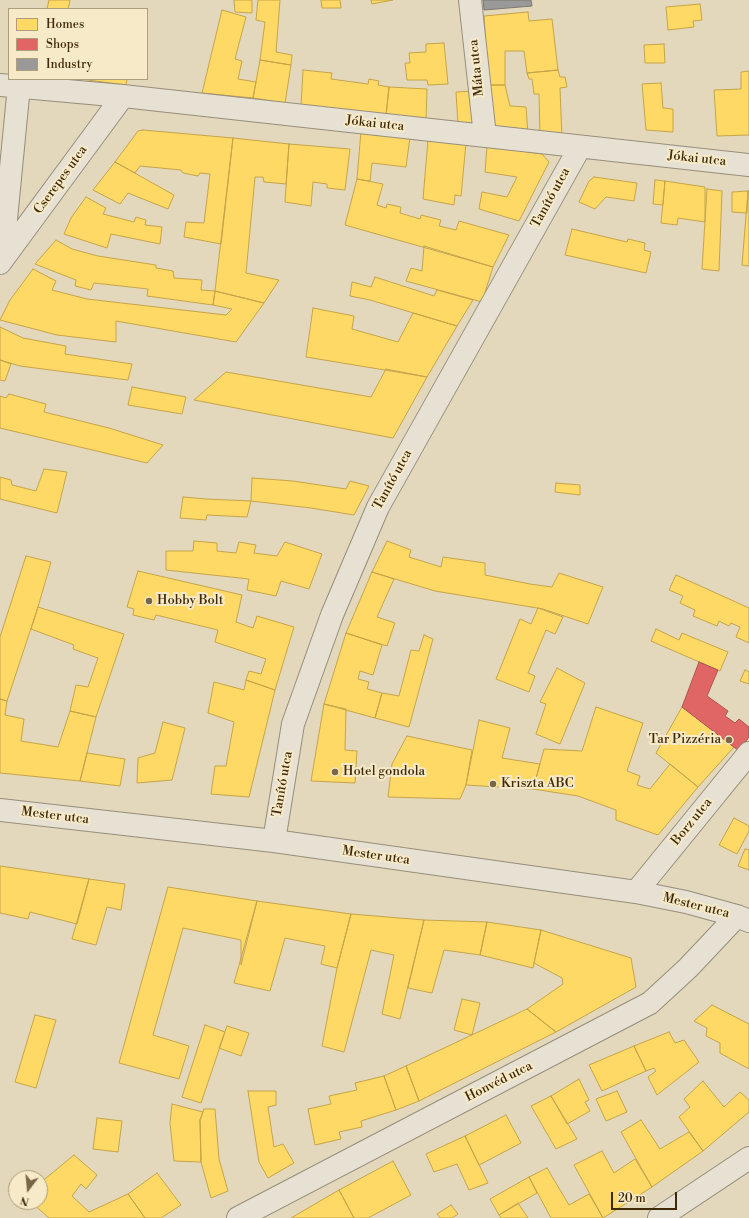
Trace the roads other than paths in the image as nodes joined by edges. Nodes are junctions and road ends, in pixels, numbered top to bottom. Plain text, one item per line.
1 (470, 0) edge
2 (9, 86) edge
3 (123, 96) junction
4 (484, 136) junction
5 (580, 146) junction
6 (749, 165) edge
7 (1, 262) edge
8 (749, 753) edge
9 (0, 810) edge
10 (274, 841) junction
11 (636, 892) junction
12 (743, 919) edge
13 (749, 1158) edge
14 (238, 1218) edge
15 (659, 1218) edge

1 - 4 street, Máta utca
2 - 3 street, Jókai utca
2 - 7 street
3 - 4 street, Jókai utca
3 - 7 street, Cserepes utca
4 - 5 street, Jókai utca
5 - 6 street, Jókai utca
5 - 10 street, Tanító utca
8 - 11 street, Borz utca
9 - 10 street, Mester utca
10 - 11 street, Mester utca
11 - 12 street, Mester utca
12 - 14 street, Honvéd utca
13 - 15 street

